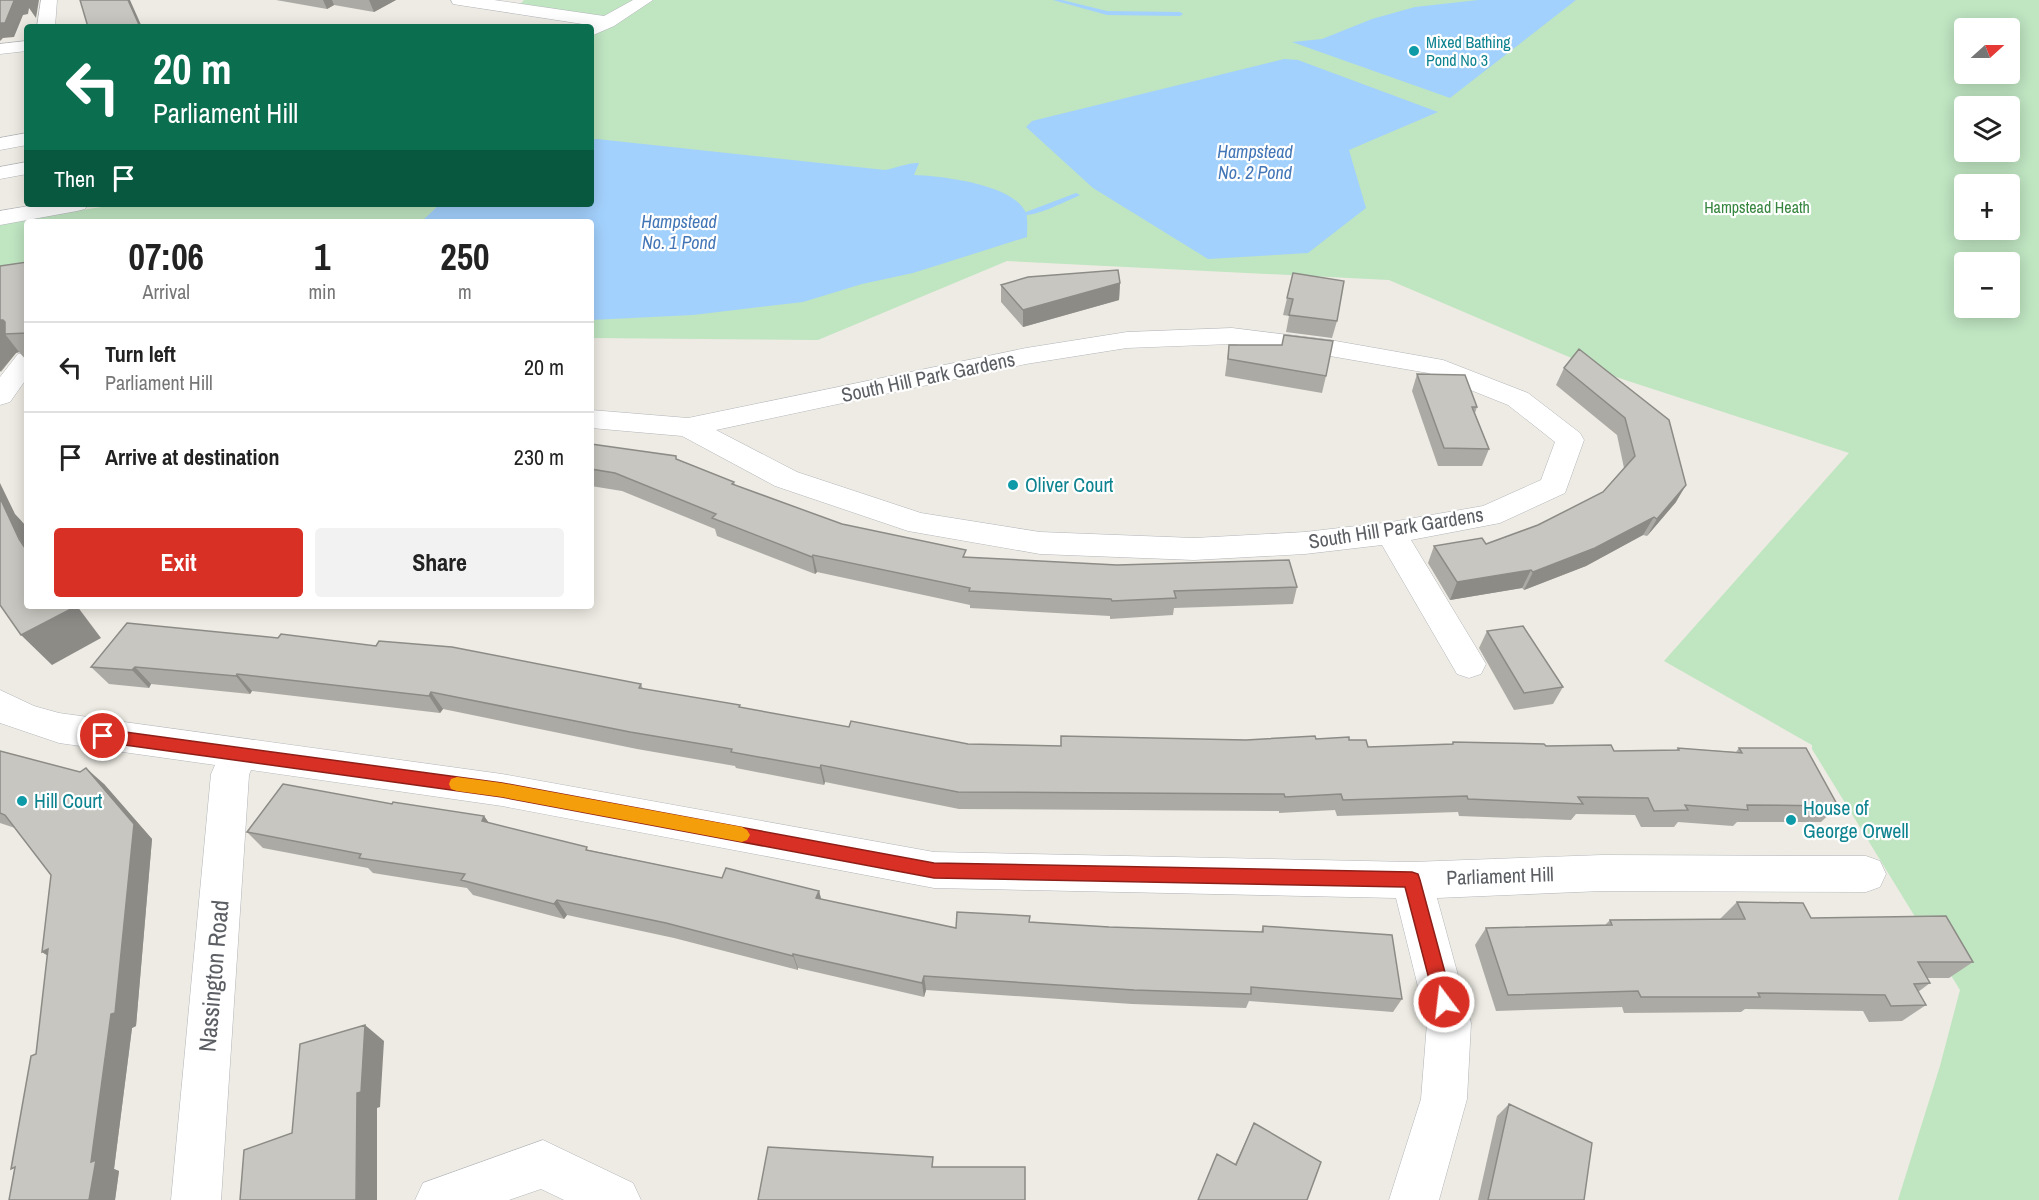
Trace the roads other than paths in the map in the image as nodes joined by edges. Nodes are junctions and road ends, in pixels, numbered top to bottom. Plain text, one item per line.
1 (48, 0) edge
2 (459, 0) edge
3 (645, 0) edge
4 (515, 10) edge
5 (608, 22) junction
6 (46, 24) edge
7 (594, 29) edge
8 (24, 46) edge
9 (0, 49) edge
10 (24, 140) edge
11 (0, 144) edge
12 (24, 169) edge
13 (0, 173) edge
14 (43, 207) edge
15 (0, 218) edge
16 (24, 364) edge
17 (24, 392) edge
18 (0, 396) edge
19 (594, 419) edge
20 (688, 427) junction
21 (1391, 533) junction
22 (1469, 663) dead end
23 (0, 704) edge
24 (240, 755) junction
25 (1866, 874) dead end
26 (1412, 880) junction
27 (196, 1200) edge
28 (440, 1200) edge
29 (616, 1200) edge
30 (1414, 1200) edge

1 - 6 street
2 - 4 street
3 - 5 street
4 - 5 street
5 - 7 street
8 - 9 street
10 - 11 street
12 - 13 street
14 - 15 street
16 - 18 street
17 - 18 street
19 - 20 street
20 - 21 street, South Hill Park Gardens
20 - 21 street, South Hill Park Gardens
21 - 22 street
23 - 24 street, Parliament Hill
24 - 26 street, Parliament Hill
24 - 27 street, Nassington Road
25 - 26 street, Parliament Hill
26 - 30 street
28 - 29 street

